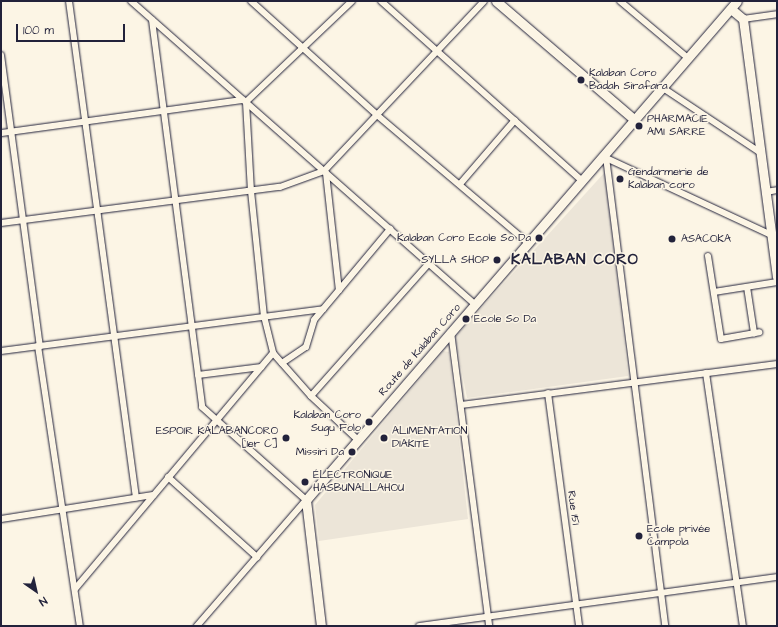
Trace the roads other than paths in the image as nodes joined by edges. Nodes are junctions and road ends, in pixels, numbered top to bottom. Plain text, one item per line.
1 (69, 1) edge
2 (130, 1) edge
3 (251, 1) edge
4 (352, 1) edge
5 (381, 1) edge
6 (484, 1) edge
7 (496, 1) edge
8 (620, 1) edge
9 (735, 3) edge
10 (777, 14) edge
11 (743, 19) junction
12 (152, 20) junction
13 (302, 48) junction
14 (437, 51) junction
15 (1, 55) edge
16 (688, 58) junction
17 (663, 88) junction
18 (245, 101) junction
19 (164, 111) junction
20 (377, 115) junction
21 (514, 120) junction
22 (635, 120) junction
23 (85, 122) junction
24 (11, 132) junction
25 (1, 133) edge
26 (761, 153) junction
27 (605, 157) junction
28 (325, 172) junction
29 (582, 181) junction
30 (460, 184) junction
31 (777, 190) edge
32 (251, 191) junction
33 (766, 192) junction
34 (175, 200) junction
35 (97, 210) junction
36 (23, 220) junction
37 (1, 223) edge
38 (390, 229) junction
39 (771, 235) junction
40 (528, 243) junction
41 (708, 256) dead end
42 (428, 263) junction
43 (777, 277) edge
44 (777, 282) edge
45 (747, 287) junction
46 (339, 290) junction
47 (714, 292) junction
48 (475, 304) junction
49 (323, 309) junction
50 (264, 316) junction
51 (192, 326) junction
52 (451, 332) junction
53 (114, 336) junction
54 (39, 346) junction
55 (1, 351) edge
56 (273, 353) junction
57 (282, 363) junction
58 (777, 364) edge
59 (261, 367) junction
60 (706, 373) junction
61 (198, 375) junction
62 (635, 382) junction
63 (548, 393) junction
64 (311, 396) junction
65 (461, 405) junction
66 (217, 420) junction
67 (358, 440) junction
68 (168, 477) junction
69 (153, 495) junction
70 (136, 498) junction
71 (306, 500) junction
72 (63, 509) junction
73 (1, 519) edge
74 (257, 557) junction
75 (777, 577) edge
76 (737, 582) junction
77 (75, 589) junction
78 (661, 593) junction
79 (576, 604) junction
80 (488, 617) junction
81 (80, 626) edge
82 (197, 626) edge
83 (321, 626) edge
84 (419, 626) edge
85 (489, 626) edge
86 (579, 626) edge
87 (665, 626) edge
88 (743, 626) edge

1 - 23 street
2 - 12 street
3 - 13 street
4 - 13 street
5 - 14 street
6 - 14 street
7 - 22 main road
8 - 16 street
9 - 11 main road
9 - 16 main road, Route de Kalaban Coro
10 - 11 street
11 - 26 main road
12 - 18 street
12 - 19 street
13 - 18 street
13 - 20 street
14 - 20 street
14 - 21 street
15 - 24 street
16 - 17 main road, Route de Kalaban Coro
17 - 22 main road, Route de Kalaban Coro
17 - 26 street
18 - 19 street
18 - 28 street
18 - 32 street
19 - 23 street
19 - 34 street
20 - 28 street
20 - 30 street
21 - 29 street
21 - 30 street
22 - 27 main road, Route de Kalaban Coro
23 - 24 street
23 - 35 street
24 - 25 street
24 - 36 street
26 - 33 main road
27 - 29 main road, Route de Kalaban Coro
27 - 39 street
27 - 62 street
28 - 32 street
28 - 38 street
28 - 46 street
29 - 40 main road, Route de Kalaban Coro
30 - 40 street
31 - 33 street
32 - 34 street
32 - 50 street
33 - 39 main road
34 - 35 street
34 - 51 street
35 - 36 street
35 - 53 street
36 - 37 street
36 - 54 street
38 - 42 street
38 - 46 street
39 - 43 main road
40 - 48 main road, Route de Kalaban Coro
41 - 47 street
42 - 48 street
42 - 64 street
44 - 45 street
45 - 47 street
45 - 47 street
46 - 49 street
48 - 52 main road, Route de Kalaban Coro
49 - 50 street
49 - 57 street
50 - 51 street
50 - 56 street
51 - 53 street
51 - 61 street
52 - 65 street
52 - 67 main road, Route de Kalaban Coro
53 - 54 street
53 - 70 street
54 - 55 street
54 - 72 street
56 - 57 street
56 - 59 street
57 - 64 street
58 - 60 street
59 - 61 street
59 - 66 street
60 - 62 street
60 - 76 street
61 - 66 street
62 - 63 street
62 - 78 street
63 - 65 street
63 - 79 street, Rue 151
64 - 67 street
65 - 80 street
66 - 68 street
66 - 71 street
67 - 71 main road, Route de Kalaban Coro
68 - 69 street
68 - 74 street
69 - 70 street
69 - 77 street
70 - 72 street
71 - 74 street
71 - 83 main road
72 - 73 street
72 - 77 street
74 - 82 street
75 - 76 street
76 - 78 street
76 - 88 street
77 - 81 street
78 - 79 street
78 - 87 street
79 - 80 street
79 - 86 street, Rue 151
80 - 84 street
80 - 85 street

